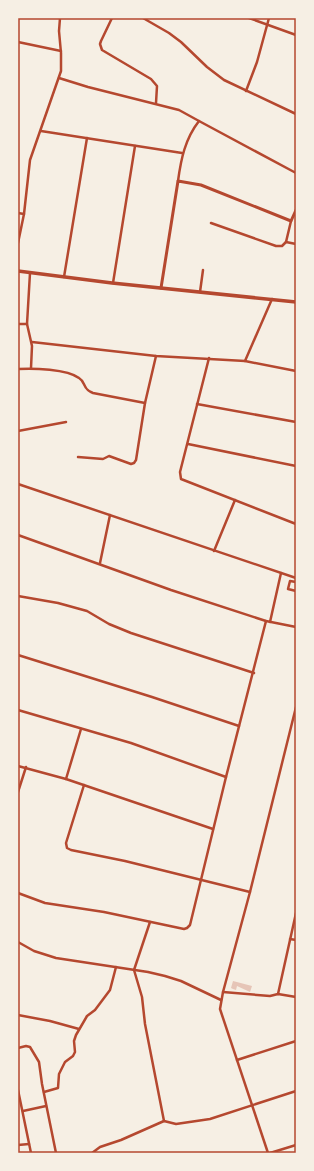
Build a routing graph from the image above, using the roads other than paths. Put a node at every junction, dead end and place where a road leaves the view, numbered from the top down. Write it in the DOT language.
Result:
graph roads {
  1 [pos="60,18"];
  2 [pos="112,18"];
  3 [pos="143,18"];
  4 [pos="249,18"];
  5 [pos="269,18"];
  6 [pos="268,24"];
  7 [pos="296,35"];
  8 [pos="18,42"];
  9 [pos="61,51"];
  10 [pos="59,78"];
  11 [pos="246,91"];
  12 [pos="156,103"];
  13 [pos="296,114"];
  14 [pos="199,121"];
  15 [pos="40,131"];
  16 [pos="87,138"];
  17 [pos="135,145"];
  18 [pos="182,153"];
  19 [pos="296,172"];
  20 [pos="178,181"];
  21 [pos="296,210"];
  22 [pos="18,213"];
  23 [pos="24,214"];
  24 [pos="291,220"];
  25 [pos="211,222"];
  26 [pos="286,242"];
  27 [pos="18,243"];
  28 [pos="296,244"];
  29 [pos="203,270"];
  30 [pos="18,271"];
  31 [pos="30,273"];
  32 [pos="64,277"];
  33 [pos="112,283"];
  34 [pos="161,288"];
  35 [pos="200,292"];
  36 [pos="272,299"];
  37 [pos="296,302"];
  38 [pos="18,324"];
  39 [pos="27,324"];
  40 [pos="32,342"];
  41 [pos="156,356"];
  42 [pos="209,358"];
  43 [pos="245,361"];
  44 [pos="31,368"];
  45 [pos="18,369"];
  46 [pos="296,371"];
  47 [pos="146,403"];
  48 [pos="197,404"];
  49 [pos="66,422"];
  50 [pos="296,422"];
  51 [pos="18,431"];
  52 [pos="188,444"];
  53 [pos="78,457"];
  54 [pos="296,466"];
  55 [pos="18,484"];
  56 [pos="235,500"];
  57 [pos="110,515"];
  58 [pos="296,524"];
  59 [pos="18,535"];
  60 [pos="214,551"];
  61 [pos="100,563"];
  62 [pos="281,573"];
  63 [pos="296,578"];
  64 [pos="296,582"];
  65 [pos="296,591"];
  66 [pos="18,596"];
  67 [pos="266,621"];
  68 [pos="270,622"];
  69 [pos="296,627"];
  70 [pos="18,656"];
  71 [pos="254,674"];
  72 [pos="296,707"];
  73 [pos="18,710"];
  74 [pos="239,726"];
  75 [pos="80,729"];
  76 [pos="18,766"];
  77 [pos="26,767"];
  78 [pos="226,777"];
  79 [pos="66,779"];
  80 [pos="84,785"];
  81 [pos="18,792"];
  82 [pos="213,829"];
  83 [pos="201,881"];
  84 [pos="250,892"];
  85 [pos="18,893"];
  86 [pos="296,913"];
  87 [pos="150,922"];
  88 [pos="290,939"];
  89 [pos="296,940"];
  90 [pos="18,942"];
  91 [pos="116,967"];
  92 [pos="134,970"];
  93 [pos="223,992"];
  94 [pos="278,994"];
  95 [pos="296,997"];
  96 [pos="221,1000"];
  97 [pos="18,1015"];
  98 [pos="79,1029"];
  99 [pos="296,1041"];
  100 [pos="18,1048"];
  101 [pos="237,1060"];
  102 [pos="18,1090"];
  103 [pos="296,1091"];
  104 [pos="44,1092"];
  105 [pos="253,1105"];
  106 [pos="46,1106"];
  107 [pos="23,1111"];
  108 [pos="164,1121"];
  109 [pos="29,1144"];
  110 [pos="18,1145"];
  111 [pos="296,1145"];
  112 [pos="31,1153"];
  113 [pos="56,1153"];
  114 [pos="92,1153"];
  115 [pos="269,1153"];
  1 -- 9 [label="street"];
  2 -- 12 [label="street"];
  3 -- 11 [label="street"];
  4 -- 6 [label="street"];
  5 -- 6 [label="street"];
  6 -- 7 [label="street"];
  6 -- 11 [label="street"];
  8 -- 9 [label="street"];
  9 -- 10 [label="street"];
  10 -- 12 [label="street"];
  10 -- 15 [label="street"];
  11 -- 13 [label="street"];
  12 -- 14 [label="street"];
  14 -- 18 [label="street"];
  14 -- 19 [label="street"];
  15 -- 16 [label="street"];
  15 -- 23 [label="street"];
  16 -- 17 [label="street"];
  16 -- 32 [label="street"];
  17 -- 18 [label="street"];
  17 -- 33 [label="street"];
  18 -- 20 [label="street"];
  20 -- 24 [label="street"];
  20 -- 34 [label="street"];
  21 -- 24 [label="street"];
  22 -- 23 [label="street"];
  23 -- 27 [label="street"];
  24 -- 26 [label="street"];
  25 -- 26 [label="street"];
  26 -- 28 [label="street"];
  29 -- 35 [label="street"];
  30 -- 31 [label="main road"];
  31 -- 32 [label="main road"];
  31 -- 39 [label="street"];
  32 -- 33 [label="main road"];
  33 -- 34 [label="main road"];
  34 -- 35 [label="main road"];
  35 -- 36 [label="main road"];
  36 -- 37 [label="main road"];
  36 -- 43 [label="street"];
  38 -- 39 [label="street"];
  39 -- 40 [label="street"];
  40 -- 41 [label="street"];
  40 -- 44 [label="street"];
  41 -- 42 [label="street"];
  41 -- 47 [label="street"];
  42 -- 43 [label="street"];
  42 -- 48 [label="street"];
  43 -- 46 [label="street"];
  44 -- 45 [label="street"];
  44 -- 47 [label="street"];
  47 -- 53 [label="street"];
  48 -- 50 [label="street"];
  48 -- 52 [label="street"];
  49 -- 51 [label="street"];
  52 -- 54 [label="street"];
  52 -- 56 [label="street"];
  55 -- 57 [label="street"];
  56 -- 58 [label="street"];
  56 -- 60 [label="street"];
  57 -- 60 [label="street"];
  57 -- 61 [label="street"];
  59 -- 61 [label="street"];
  60 -- 62 [label="street"];
  61 -- 67 [label="street"];
  62 -- 63 [label="street"];
  62 -- 68 [label="street"];
  64 -- 65 [label="street"];
  66 -- 71 [label="street"];
  67 -- 68 [label="street"];
  67 -- 71 [label="street"];
  68 -- 69 [label="street"];
  70 -- 74 [label="street"];
  71 -- 74 [label="street"];
  72 -- 84 [label="street"];
  73 -- 75 [label="street"];
  74 -- 78 [label="street"];
  75 -- 78 [label="street"];
  75 -- 79 [label="street"];
  76 -- 77 [label="street"];
  77 -- 79 [label="street"];
  77 -- 81 [label="street"];
  78 -- 82 [label="street"];
  79 -- 80 [label="street"];
  80 -- 82 [label="street"];
  80 -- 83 [label="street"];
  82 -- 83 [label="street"];
  83 -- 84 [label="street"];
  83 -- 87 [label="street"];
  84 -- 93 [label="street"];
  85 -- 87 [label="street"];
  86 -- 88 [label="street"];
  87 -- 92 [label="street"];
  88 -- 89 [label="street"];
  88 -- 94 [label="street"];
  90 -- 91 [label="street"];
  91 -- 92 [label="street"];
  91 -- 98 [label="street"];
  92 -- 96 [label="street"];
  92 -- 108 [label="street"];
  93 -- 94 [label="street"];
  93 -- 96 [label="street"];
  94 -- 95 [label="street"];
  96 -- 101 [label="street"];
  97 -- 98 [label="street"];
  98 -- 104 [label="street"];
  99 -- 101 [label="street"];
  100 -- 104 [label="street"];
  101 -- 105 [label="street"];
  102 -- 107 [label="street"];
  103 -- 105 [label="street"];
  104 -- 106 [label="street"];
  105 -- 108 [label="street"];
  105 -- 115 [label="street"];
  106 -- 107 [label="street"];
  106 -- 113 [label="street"];
  107 -- 109 [label="street"];
  108 -- 114 [label="street"];
  109 -- 110 [label="street"];
  109 -- 112 [label="street"];
  111 -- 115 [label="street"];
}
